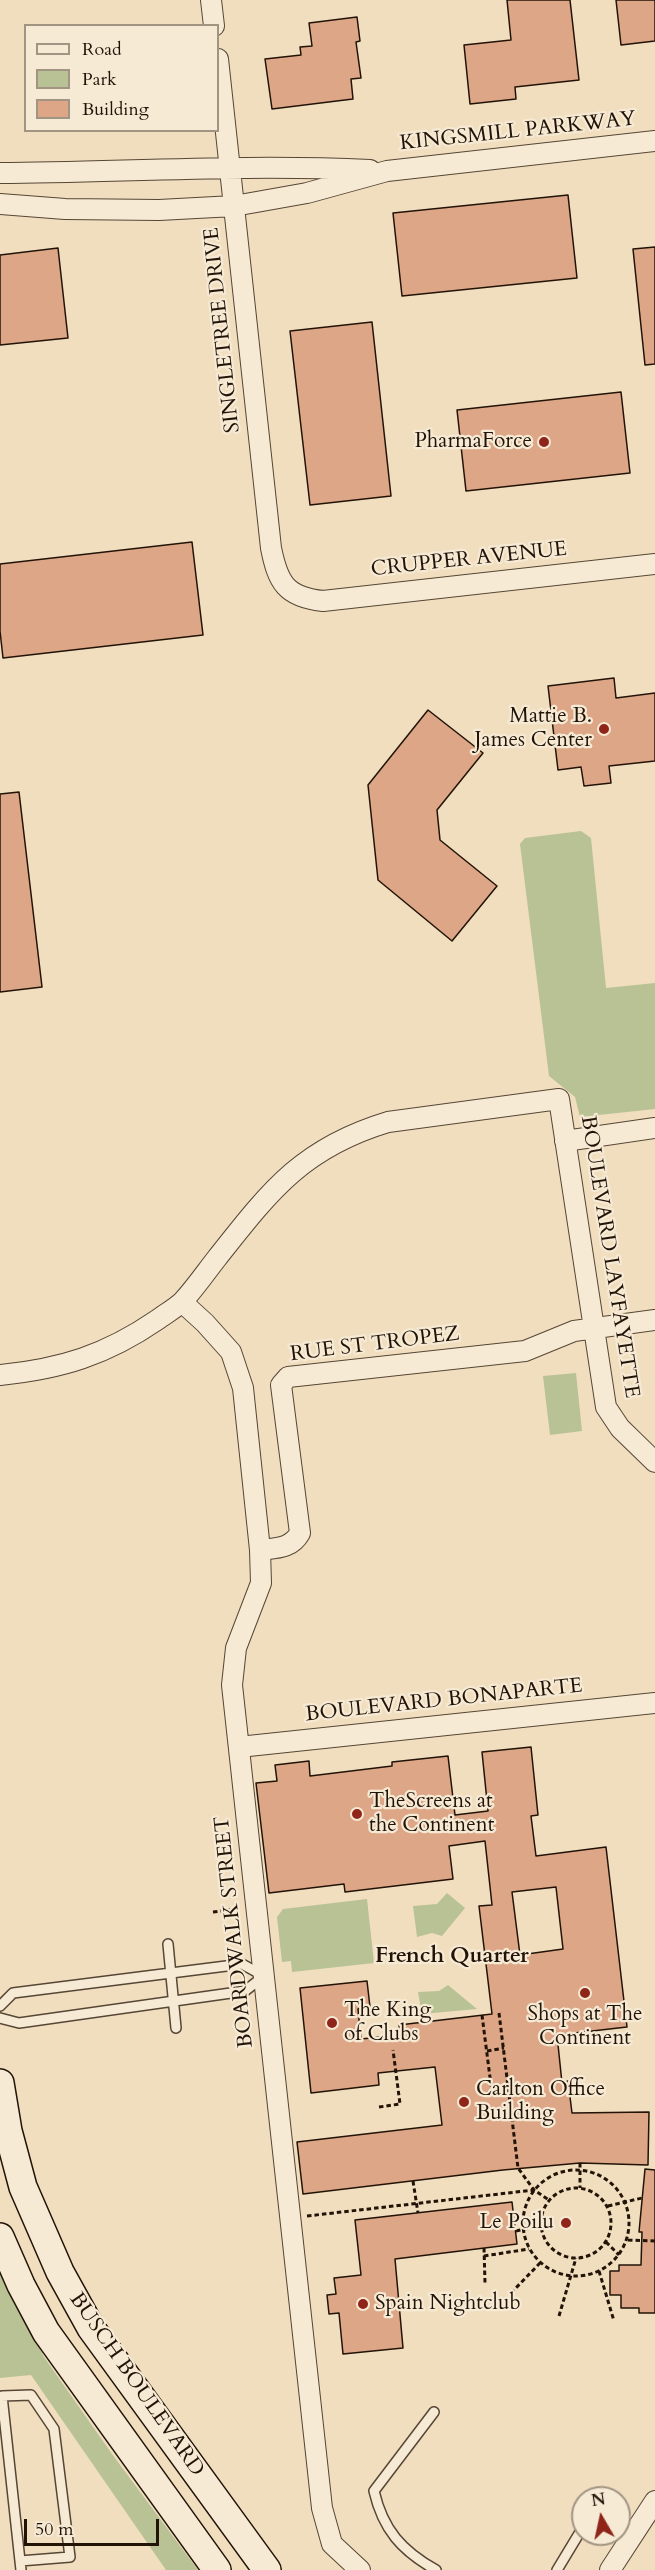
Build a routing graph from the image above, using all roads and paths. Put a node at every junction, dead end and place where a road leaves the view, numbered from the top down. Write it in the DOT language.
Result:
graph roads {
  1 [pos="211,0"];
  2 [pos="214,24"];
  3 [pos="219,68"];
  4 [pos="655,141"];
  5 [pos="230,167"];
  6 [pos="387,171"];
  7 [pos="0,172"];
  8 [pos="0,204"];
  9 [pos="234,206"];
  10 [pos="655,564"];
  11 [pos="290,592"];
  12 [pos="655,1128"];
  13 [pos="565,1141"];
  14 [pos="182,1302"];
  15 [pos="655,1320"];
  16 [pos="595,1327"];
  17 [pos="0,1376"];
  18 [pos="655,1462"];
  19 [pos="260,1550"];
  20 [pos="655,1703"];
  21 [pos="238,1747"];
  22 [pos="168,1944"];
  23 [pos="170,1971"];
  24 [pos="264,1976"];
  25 [pos="173,2001"];
  26 [pos="0,2006"];
  27 [pos="499,2013"];
  28 [pos="482,2015"];
  29 [pos="0,2018"];
  30 [pos="176,2028"];
  31 [pos="504,2049"];
  32 [pos="393,2050"];
  33 [pos="487,2051"];
  34 [pos="0,2083"];
  35 [pos="509,2091"];
  36 [pos="514,2091"];
  37 [pos="379,2107"];
  38 [pos="580,2163"];
  39 [pos="580,2169"];
  40 [pos="413,2181"];
  41 [pos="580,2188"];
  42 [pos="534,2190"];
  43 [pos="642,2198"];
  44 [pos="549,2200"];
  45 [pos="417,2202"];
  46 [pos="626,2202"];
  47 [pos="608,2206"];
  48 [pos="418,2213"];
  49 [pos="291,2218"];
  50 [pos="541,2225"];
  51 [pos="523,2229"];
  52 [pos="516,2231"];
  53 [pos="0,2237"];
  54 [pos="628,2240"];
  55 [pos="655,2241"];
  56 [pos="606,2242"];
  57 [pos="484,2248"];
  58 [pos="529,2249"];
  59 [pos="619,2255"];
  60 [pos="484,2256"];
  61 [pos="576,2258"];
  62 [pos="541,2262"];
  63 [pos="600,2271"];
  64 [pos="571,2276"];
  65 [pos="485,2283"];
  66 [pos="512,2293"];
  67 [pos="559,2316"];
  68 [pos="614,2321"];
  69 [pos="434,2412"];
  70 [pos="655,2501"];
  71 [pos="572,2546"];
  72 [pos="20,2566"];
  73 [pos="218,2570"];
  74 [pos="267,2570"];
  75 [pos="360,2570"];
  76 [pos="436,2570"];
  77 [pos="557,2570"];
  78 [pos="610,2570"];
  1 -- 2 [label="street"];
  3 -- 5 [label="street, SINGLETREE DRIVE"];
  4 -- 6 [label="street, KINGSMILL PARKWAY"];
  5 -- 6 [label="street, KINGSMILL PARKWAY"];
  5 -- 7 [label="street, KINGSMILL PARKWAY"];
  5 -- 9 [label="street, SINGLETREE DRIVE"];
  6 -- 9 [label="street, KINGSMILL PARKWAY"];
  8 -- 9 [label="street, KINGSMILL PARKWAY"];
  9 -- 11 [label="street, SINGLETREE DRIVE"];
  10 -- 11 [label="street, CRUPPER AVENUE"];
  12 -- 13 [label="street"];
  13 -- 14 [label="street, BOULEVARD LAYFAYETTE"];
  13 -- 16 [label="street, BOULEVARD LAYFAYETTE"];
  14 -- 17 [label="street"];
  14 -- 19 [label="street, BOARDWALK STREET"];
  15 -- 16 [label="street"];
  16 -- 18 [label="street, BOULEVARD LAYFAYETTE"];
  16 -- 19 [label="street, RUE ST TROPEZ"];
  19 -- 21 [label="street, BOARDWALK STREET"];
  20 -- 21 [label="street, BOULEVARD BONAPARTE"];
  21 -- 24 [label="street, BOARDWALK STREET"];
  22 -- 23 [label="lane"];
  23 -- 24 [label="lane"];
  23 -- 25 [label="lane"];
  23 -- 26 [label="lane"];
  24 -- 25 [label="lane"];
  24 -- 49 [label="street, BOARDWALK STREET"];
  25 -- 29 [label="lane"];
  25 -- 30 [label="lane"];
  27 -- 31 [label="path"];
  28 -- 33 [label="path"];
  31 -- 33 [label="path"];
  31 -- 35 [label="path"];
  32 -- 37 [label="path"];
  33 -- 35 [label="path"];
  34 -- 74 [label="main road, BUSCH BOULEVARD"];
  35 -- 36 [label="path"];
  35 -- 42 [label="path"];
  38 -- 39 [label="path"];
  39 -- 41 [label="path"];
  39 -- 42 [label="path"];
  39 -- 46 [label="path"];
  40 -- 45 [label="path"];
  41 -- 44 [label="path"];
  41 -- 47 [label="path"];
  42 -- 44 [label="path"];
  42 -- 45 [label="path"];
  42 -- 51 [label="path"];
  43 -- 46 [label="path"];
  44 -- 50 [label="path"];
  45 -- 48 [label="path"];
  45 -- 49 [label="path"];
  46 -- 47 [label="path"];
  46 -- 54 [label="path"];
  47 -- 56 [label="path"];
  49 -- 75 [label="street, BOARDWALK STREET"];
  50 -- 51 [label="path"];
  50 -- 61 [label="path"];
  51 -- 52 [label="path"];
  51 -- 58 [label="path"];
  53 -- 73 [label="main road, BUSCH BOULEVARD"];
  54 -- 55 [label="path"];
  54 -- 59 [label="path"];
  56 -- 59 [label="path"];
  56 -- 61 [label="path"];
  57 -- 60 [label="path"];
  58 -- 60 [label="path"];
  58 -- 62 [label="path"];
  59 -- 63 [label="path"];
  60 -- 65 [label="path"];
  61 -- 64 [label="path"];
  62 -- 64 [label="path"];
  62 -- 66 [label="path"];
  63 -- 64 [label="path"];
  63 -- 68 [label="path"];
  64 -- 67 [label="path"];
  69 -- 76 [label="lane"];
  70 -- 78 [label="street"];
  71 -- 77 [label="lane"];
  72 -- 72 [label="lane"];
}
